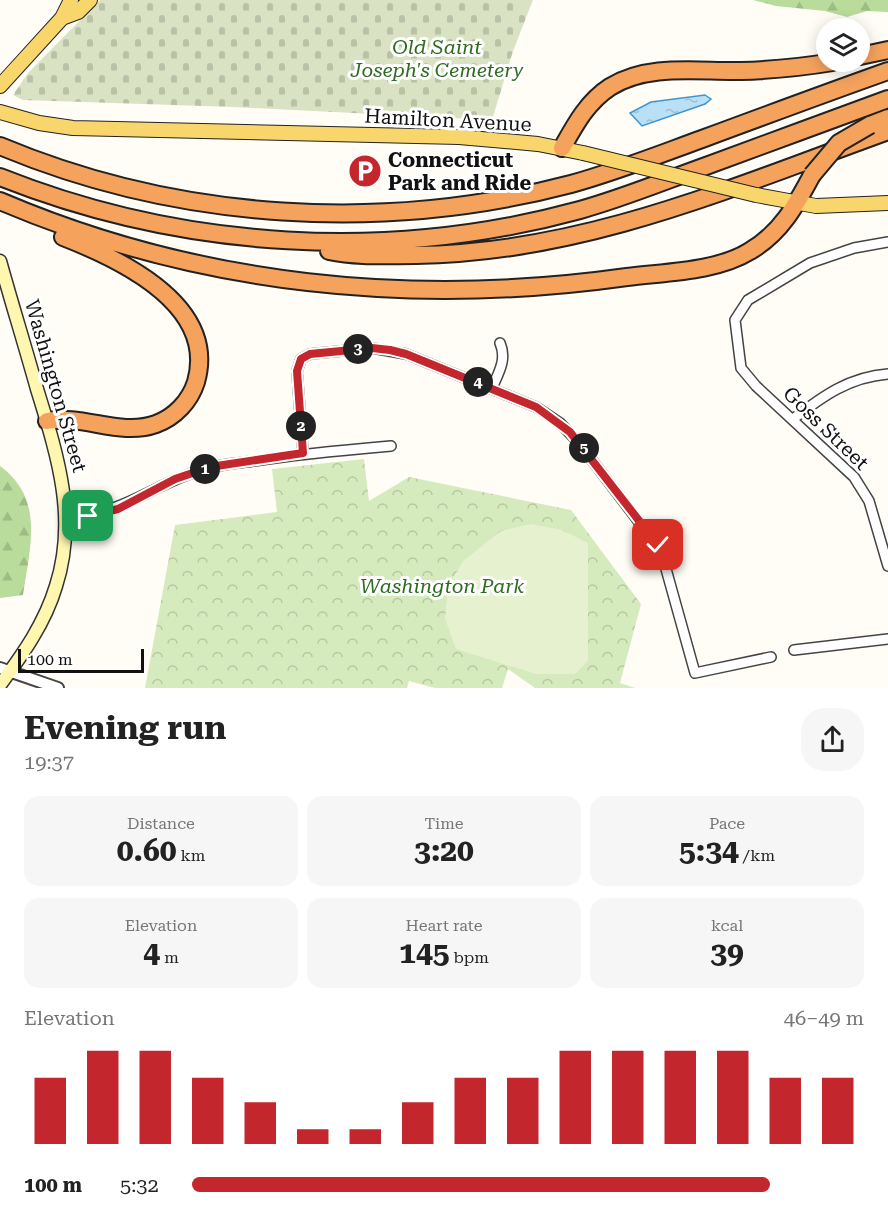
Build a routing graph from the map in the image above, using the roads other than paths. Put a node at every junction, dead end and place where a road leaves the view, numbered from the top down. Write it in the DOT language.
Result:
graph roads {
  1 [pos="71,0"];
  2 [pos="90,0"];
  3 [pos="62,18"];
  4 [pos="888,50"];
  5 [pos="870,54"];
  6 [pos="816,64"];
  7 [pos="15,70"];
  8 [pos="888,71"];
  9 [pos="0,75"];
  10 [pos="0,86"];
  11 [pos="888,99"];
  12 [pos="0,112"];
  13 [pos="888,118"];
  14 [pos="888,131"];
  15 [pos="4,148"];
  16 [pos="562,148"];
  17 [pos="5,179"];
  18 [pos="797,203"];
  19 [pos="888,203"];
  20 [pos="14,207"];
  21 [pos="303,241"];
  22 [pos="888,242"];
  23 [pos="0,261"];
  24 [pos="500,343"];
  25 [pos="888,374"];
  26 [pos="492,388"];
  27 [pos="793,419"];
  28 [pos="47,421"];
  29 [pos="391,446"];
  30 [pos="303,453"];
  31 [pos="66,517"];
  32 [pos="888,566"];
  33 [pos="888,639"];
  34 [pos="794,650"];
  35 [pos="771,657"];
  36 [pos="5,669"];
  37 [pos="0,685"];
  38 [pos="58,688"];
  1 -- 3 [label="main road"];
  2 -- 3 [label="main road"];
  3 -- 7 [label="main road"];
  4 -- 5 [label="highway"];
  6 -- 16 [label="highway"];
  7 -- 9 [label="main road"];
  7 -- 10 [label="main road"];
  8 -- 15 [label="highway"];
  11 -- 21 [label="highway"];
  12 -- 16 [label="main road, Hamilton Avenue"];
  13 -- 18 [label="highway, bridge"];
  14 -- 21 [label="highway"];
  16 -- 18 [label="main road, Hamilton Avenue, bridge"];
  17 -- 21 [label="highway"];
  18 -- 19 [label="main road, Hamilton Avenue"];
  18 -- 20 [label="highway"];
  20 -- 28 [label="highway"];
  22 -- 27 [label="street, Goss Street"];
  23 -- 28 [label="main road, Washington Street"];
  24 -- 26 [label="street"];
  25 -- 27 [label="street"];
  26 -- 30 [label="street"];
  26 -- 35 [label="street"];
  27 -- 32 [label="street, Goss Street"];
  28 -- 31 [label="main road, Washington Street"];
  29 -- 30 [label="street"];
  30 -- 31 [label="street"];
  31 -- 36 [label="main road, Washington Street"];
  33 -- 34 [label="street"];
  36 -- 37 [label="main road, Washington Street"];
  36 -- 38 [label="street"];
}
